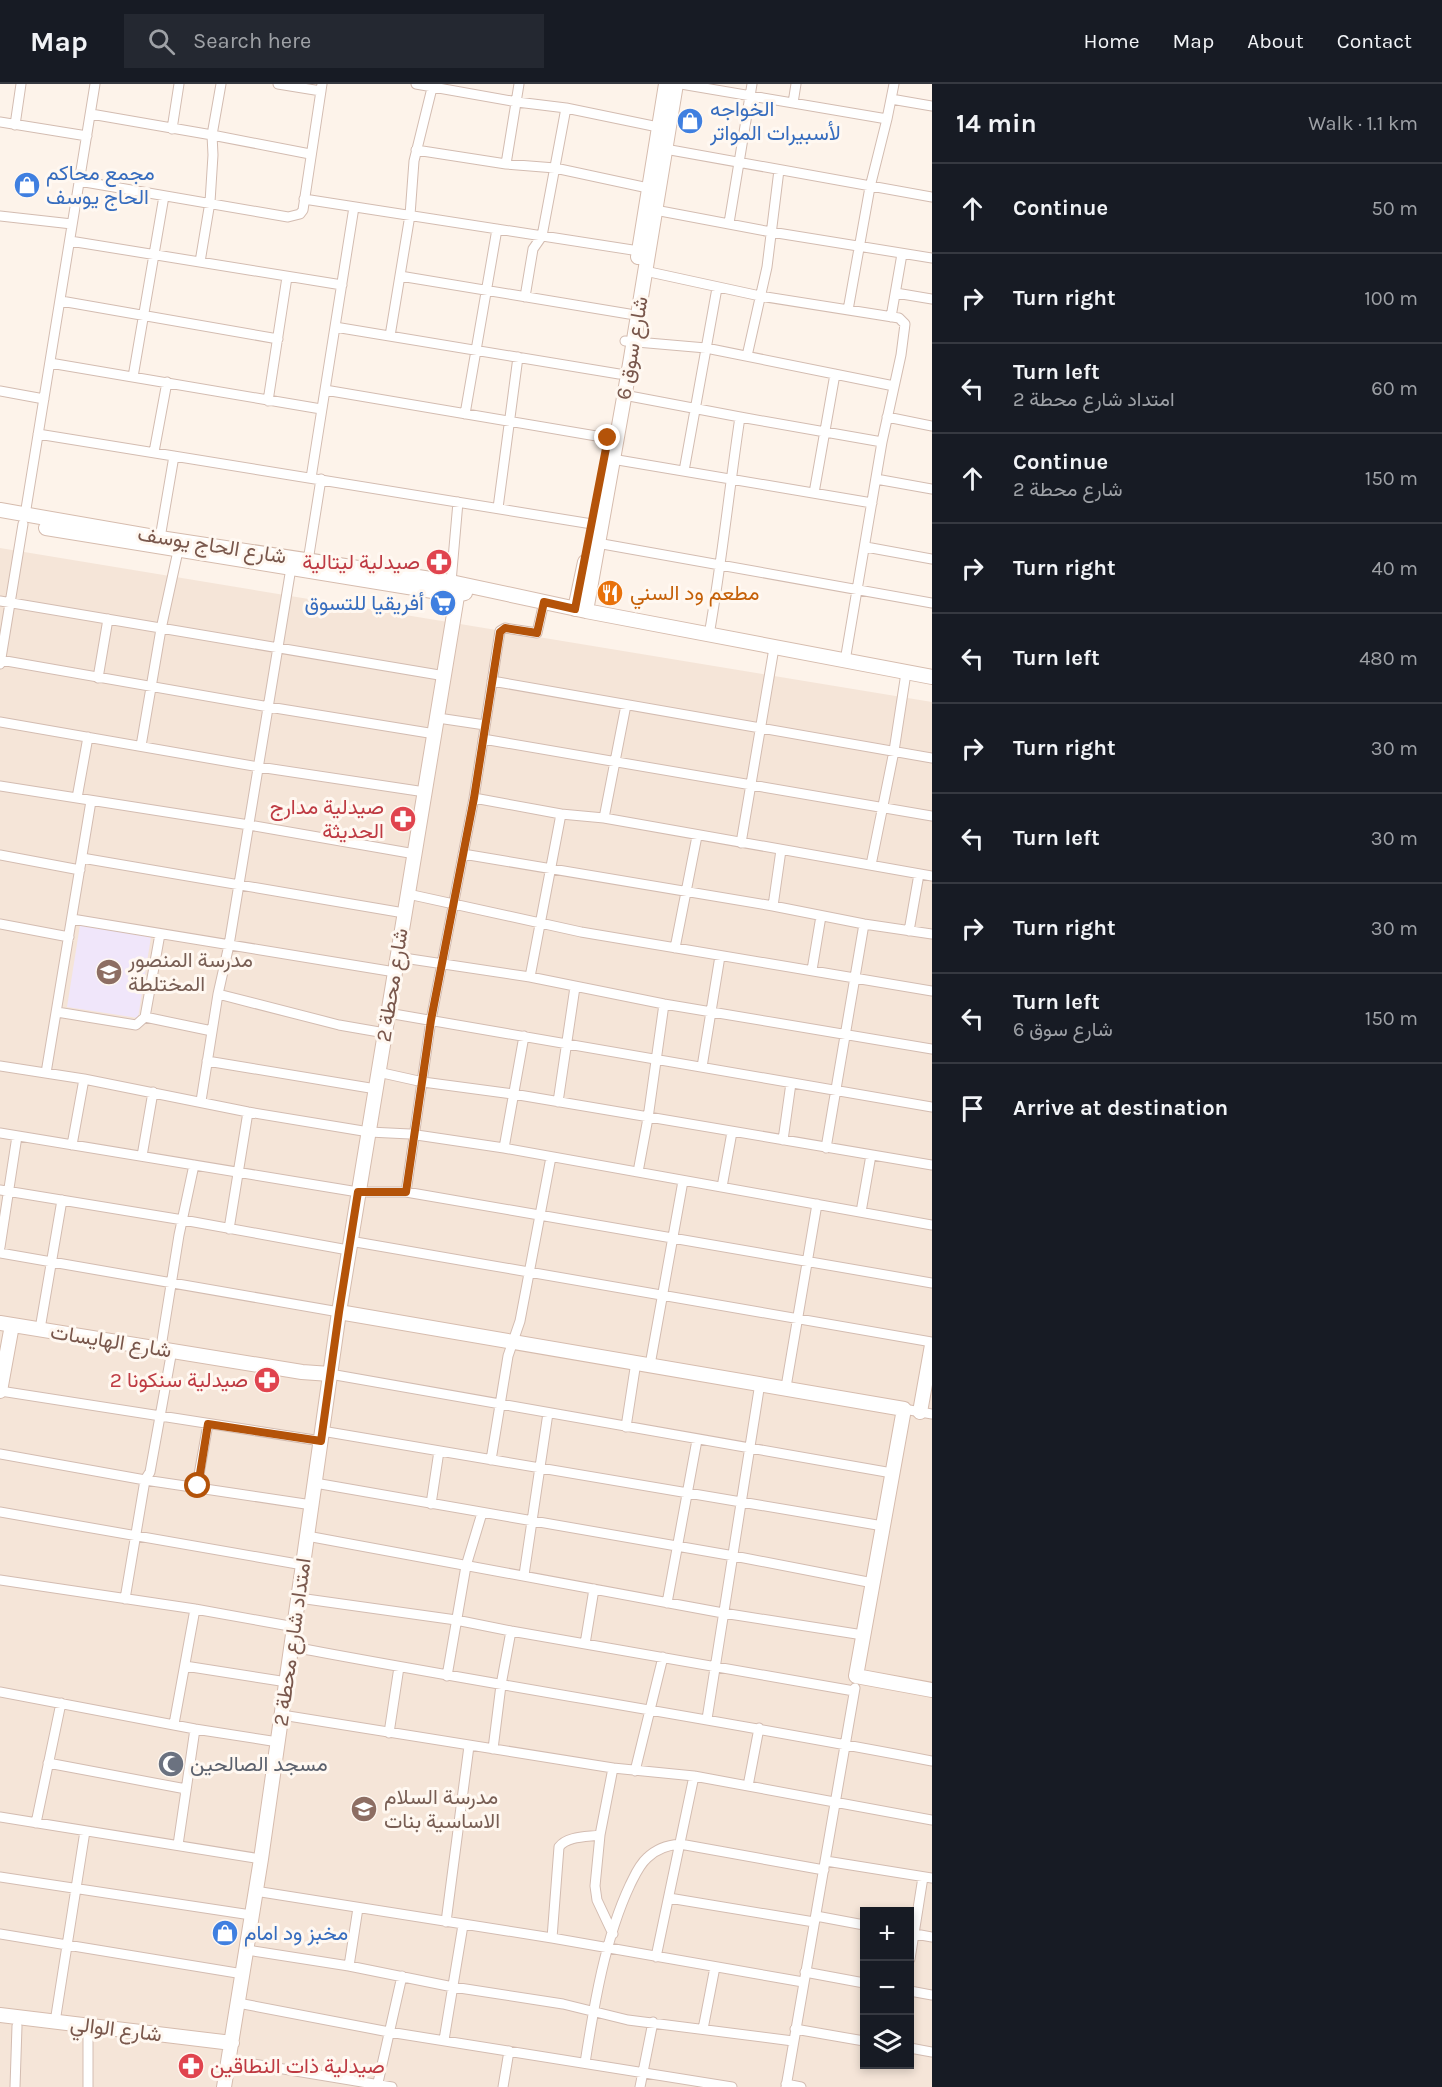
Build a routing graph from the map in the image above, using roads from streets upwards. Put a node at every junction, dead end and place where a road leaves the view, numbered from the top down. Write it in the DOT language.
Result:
graph roads {
  1 [pos="21,84"];
  2 [pos="96,84"];
  3 [pos="179,84"];
  4 [pos="220,84"];
  5 [pos="278,84"];
  6 [pos="416,84"];
  7 [pos="519,84"];
  8 [pos="666,84"];
  9 [pos="679,84"];
  10 [pos="752,84"];
  11 [pos="796,84"];
  12 [pos="894,84"];
  13 [pos="433,86"];
  14 [pos="321,87"];
  15 [pos="750,96"];
  16 [pos="891,99"];
  17 [pos="517,102"];
  18 [pos="793,103"];
  19 [pos="932,106"];
  20 [pos="566,108"];
  21 [pos="90,114"];
  22 [pos="887,119"];
  23 [pos="0,122"];
  24 [pos="15,125"];
  25 [pos="658,127"];
  26 [pos="172,129"];
  27 [pos="212,135"];
  28 [pos="87,136"];
  29 [pos="665,149"];
  30 [pos="416,150"];
  31 [pos="310,154"];
  32 [pos="739,163"];
  33 [pos="506,164"];
  34 [pos="555,168"];
  35 [pos="779,170"];
  36 [pos="80,181"];
  37 [pos="870,187"];
  38 [pos="648,188"];
  39 [pos="164,195"];
  40 [pos="932,197"];
  41 [pos="304,199"];
  42 [pos="210,202"];
  43 [pos="354,207"];
  44 [pos="655,210"];
  45 [pos="410,215"];
  46 [pos="0,216"];
  47 [pos="729,223"];
  48 [pos="72,224"];
  49 [pos="497,229"];
  50 [pos="771,232"];
  51 [pos="542,236"];
  52 [pos="70,241"];
  53 [pos="860,246"];
  54 [pos="639,251"];
  55 [pos="902,254"];
  56 [pos="154,255"];
  57 [pos="932,258"];
  58 [pos="200,262"];
  59 [pos="645,271"];
  60 [pos="400,276"];
  61 [pos="287,277"];
  62 [pos="342,285"];
  63 [pos="717,288"];
  64 [pos="486,291"];
  65 [pos="896,293"];
  66 [pos="760,296"];
  67 [pos="525,297"];
  68 [pos="932,299"];
  69 [pos="61,301"];
  70 [pos="848,310"];
  71 [pos="629,314"];
  72 [pos="144,317"];
  73 [pos="891,317"];
  74 [pos="335,327"];
  75 [pos="390,336"];
  76 [pos="278,339"];
  77 [pos="629,341"];
  78 [pos="706,348"];
  79 [pos="477,351"];
  80 [pos="747,356"];
  81 [pos="518,357"];
  82 [pos="50,363"];
  83 [pos="619,374"];
  84 [pos="835,374"];
  85 [pos="134,377"];
  86 [pos="167,382"];
  87 [pos="894,386"];
  88 [pos="325,390"];
  89 [pos="0,391"];
  90 [pos="624,395"];
  91 [pos="44,399"];
  92 [pos="268,400"];
  93 [pos="695,408"];
  94 [pos="321,409"];
  95 [pos="465,414"];
  96 [pos="740,417"];
  97 [pos="888,417"];
  98 [pos="509,422"];
  99 [pos="932,426"];
  100 [pos="825,431"];
  101 [pos="38,434"];
  102 [pos="608,438"];
  103 [pos="882,442"];
  104 [pos="154,453"];
  105 [pos="174,456"];
  106 [pos="612,459"];
  107 [pos="684,471"];
  108 [pos="311,478"];
  109 [pos="321,479"];
  110 [pos="730,479"];
  111 [pos="876,479"];
  112 [pos="932,489"];
  113 [pos="814,493"];
  114 [pos="458,501"];
  115 [pos="872,503"];
  116 [pos="498,508"];
  117 [pos="0,510"];
  118 [pos="24,519"];
  119 [pos="0,520"];
  120 [pos="592,524"];
  121 [pos="160,538"];
  122 [pos="597,543"];
  123 [pos="866,547"];
  124 [pos="178,551"];
  125 [pos="932,559"];
  126 [pos="308,561"];
  127 [pos="721,565"];
  128 [pos="291,568"];
  129 [pos="456,587"];
  130 [pos="859,588"];
  131 [pos="5,602"];
  132 [pos="544,602"];
  133 [pos="932,603"];
  134 [pos="580,610"];
  135 [pos="108,620"];
  136 [pos="161,628"];
  137 [pos="709,635"];
  138 [pos="279,648"];
  139 [pos="774,648"];
  140 [pos="845,661"];
  141 [pos="0,662"];
  142 [pos="906,673"];
  143 [pos="445,676"];
  144 [pos="932,677"];
  145 [pos="98,678"];
  146 [pos="492,681"];
  147 [pos="151,687"];
  148 [pos="626,705"];
  149 [pos="269,707"];
  150 [pos="438,718"];
  151 [pos="0,722"];
  152 [pos="485,725"];
  153 [pos="760,727"];
  154 [pos="435,734"];
  155 [pos="88,736"];
  156 [pos="483,739"];
  157 [pos="141,746"];
  158 [pos="894,751"];
  159 [pos="932,758"];
  160 [pos="616,762"];
  161 [pos="259,768"];
  162 [pos="0,786"];
  163 [pos="750,786"];
  164 [pos="425,792"];
  165 [pos="77,798"];
  166 [pos="474,798"];
  167 [pos="91,801"];
  168 [pos="883,807"];
  169 [pos="561,814"];
  170 [pos="932,815"];
  171 [pos="604,818"];
  172 [pos="249,825"];
  173 [pos="697,836"];
  174 [pos="741,843"];
  175 [pos="781,850"];
  176 [pos="415,854"];
  177 [pos="463,854"];
  178 [pos="0,855"];
  179 [pos="82,858"];
  180 [pos="872,865"];
  181 [pos="551,868"];
  182 [pos="80,870"];
  183 [pos="919,874"];
  184 [pos="932,876"];
  185 [pos="240,885"];
  186 [pos="685,892"];
  187 [pos="408,894"];
  188 [pos="453,904"];
  189 [pos="772,906"];
  190 [pos="404,913"];
  191 [pos="821,916"];
  192 [pos="72,919"];
  193 [pos="0,924"];
  194 [pos="539,924"];
  195 [pos="864,924"];
  196 [pos="909,931"];
  197 [pos="160,934"];
  198 [pos="932,934"];
  199 [pos="69,937"];
  200 [pos="229,945"];
  201 [pos="675,948"];
  202 [pos="720,956"];
  203 [pos="397,957"];
  204 [pos="442,965"];
  205 [pos="812,970"];
  206 [pos="395,972"];
  207 [pos="530,977"];
  208 [pos="854,977"];
  209 [pos="575,987"];
  210 [pos="932,991"];
  211 [pos="218,994"];
  212 [pos="664,1004"];
  213 [pos="57,1012"];
  214 [pos="712,1012"];
  215 [pos="388,1013"];
  216 [pos="145,1017"];
  217 [pos="431,1020"];
  218 [pos="212,1031"];
  219 [pos="385,1033"];
  220 [pos="845,1035"];
  221 [pos="524,1036"];
  222 [pos="566,1044"];
  223 [pos="932,1049"];
  224 [pos="656,1059"];
  225 [pos="207,1061"];
  226 [pos="0,1066"];
  227 [pos="702,1067"];
  228 [pos="378,1072"];
  229 [pos="46,1074"];
  230 [pos="84,1079"];
  231 [pos="423,1082"];
  232 [pos="791,1083"];
  233 [pos="376,1089"];
  234 [pos="837,1090"];
  235 [pos="153,1092"];
  236 [pos="513,1094"];
  237 [pos="201,1101"];
  238 [pos="558,1102"];
  239 [pos="932,1107"];
  240 [pos="248,1112"];
  241 [pos="648,1118"];
  242 [pos="369,1132"];
  243 [pos="732,1132"];
  244 [pos="0,1133"];
  245 [pos="414,1135"];
  246 [pos="17,1136"];
  247 [pos="783,1140"];
  248 [pos="72,1145"];
  249 [pos="504,1148"];
  250 [pos="826,1148"];
  251 [pos="871,1155"];
  252 [pos="142,1156"];
  253 [pos="551,1157"];
  254 [pos="194,1165"];
  255 [pos="932,1165"];
  256 [pos="638,1172"];
  257 [pos="239,1173"];
  258 [pos="683,1181"];
  259 [pos="723,1187"];
  260 [pos="4,1191"];
  261 [pos="358,1192"];
  262 [pos="406,1192"];
  263 [pos="62,1200"];
  264 [pos="817,1204"];
  265 [pos="861,1212"];
  266 [pos="540,1215"];
  267 [pos="183,1220"];
  268 [pos="932,1225"];
  269 [pos="229,1229"];
  270 [pos="673,1238"];
  271 [pos="349,1246"];
  272 [pos="0,1247"];
  273 [pos="0,1253"];
  274 [pos="51,1262"];
  275 [pos="808,1262"];
  276 [pos="530,1272"];
  277 [pos="932,1282"];
  278 [pos="171,1284"];
  279 [pos="662,1294"];
  280 [pos="339,1312"];
  281 [pos="798,1318"];
  282 [pos="6,1324"];
  283 [pos="40,1329"];
  284 [pos="512,1341"];
  285 [pos="932,1344"];
  286 [pos="166,1349"];
  287 [pos="636,1362"];
  288 [pos="650,1365"];
  289 [pos="330,1374"];
  290 [pos="760,1383"];
  291 [pos="786,1387"];
  292 [pos="0,1391"];
  293 [pos="499,1405"];
  294 [pos="904,1409"];
  295 [pos="548,1413"];
  296 [pos="926,1413"];
  297 [pos="161,1417"];
  298 [pos="208,1424"];
  299 [pos="626,1428"];
  300 [pos="322,1436"];
  301 [pos="697,1440"];
  302 [pos="750,1448"];
  303 [pos="439,1451"];
  304 [pos="0,1454"];
  305 [pos="491,1460"];
  306 [pos="541,1469"];
  307 [pos="892,1473"];
  308 [pos="145,1480"];
  309 [pos="315,1483"];
  310 [pos="198,1486"];
  311 [pos="686,1493"];
  312 [pos="742,1502"];
  313 [pos="431,1504"];
  314 [pos="312,1505"];
  315 [pos="0,1512"];
  316 [pos="482,1513"];
  317 [pos="533,1522"];
  318 [pos="883,1526"];
  319 [pos="135,1534"];
  320 [pos="307,1536"];
  321 [pos="677,1548"];
  322 [pos="734,1556"];
  323 [pos="303,1565"];
  324 [pos="466,1566"];
  325 [pos="524,1575"];
  326 [pos="0,1580"];
  327 [pos="873,1583"];
  328 [pos="594,1589"];
  329 [pos="299,1598"];
  330 [pos="125,1599"];
  331 [pos="667,1602"];
  332 [pos="195,1609"];
  333 [pos="723,1613"];
  334 [pos="456,1620"];
  335 [pos="295,1627"];
  336 [pos="511,1631"];
  337 [pos="863,1635"];
  338 [pos="585,1644"];
  339 [pos="292,1647"];
  340 [pos="663,1657"];
  341 [pos="185,1666"];
  342 [pos="715,1666"];
  343 [pos="399,1667"];
  344 [pos="447,1676"];
  345 [pos="856,1676"];
  346 [pos="287,1682"];
  347 [pos="501,1685"];
  348 [pos="932,1690"];
  349 [pos="854,1691"];
  350 [pos="0,1692"];
  351 [pos="61,1703"];
  352 [pos="650,1711"];
  353 [pos="282,1715"];
  354 [pos="707,1719"];
  355 [pos="174,1724"];
  356 [pos="759,1728"];
  357 [pos="195,1729"];
  358 [pos="389,1733"];
  359 [pos="278,1743"];
  360 [pos="846,1744"];
  361 [pos="470,1746"];
  362 [pos="493,1749"];
  363 [pos="932,1761"];
  364 [pos="48,1763"];
  365 [pos="613,1768"];
  366 [pos="635,1771"];
  367 [pos="694,1776"];
  368 [pos="748,1786"];
  369 [pos="186,1789"];
  370 [pos="836,1802"];
  371 [pos="0,1818"];
  372 [pos="932,1820"];
  373 [pos="36,1823"];
  374 [pos="85,1831"];
  375 [pos="600,1835"];
  376 [pos="680,1844"];
  377 [pos="178,1845"];
  378 [pos="261,1859"];
  379 [pos="825,1865"];
  380 [pos="0,1877"];
  381 [pos="928,1877"];
  382 [pos="76,1889"];
  383 [pos="255,1892"];
  384 [pos="669,1898"];
  385 [pos="358,1908"];
  386 [pos="251,1915"];
  387 [pos="815,1919"];
  388 [pos="446,1922"];
  389 [pos="914,1923"];
  390 [pos="463,1925"];
  391 [pos="860,1925"];
  392 [pos="0,1934"];
  393 [pos="613,1934"];
  394 [pos="914,1934"];
  395 [pos="932,1937"];
  396 [pos="552,1938"];
  397 [pos="67,1945"];
  398 [pos="608,1949"];
  399 [pos="247,1950"];
  400 [pos="656,1957"];
  401 [pos="348,1966"];
  402 [pos="716,1967"];
  403 [pos="243,1974"];
  404 [pos="402,1976"];
  405 [pos="804,1977"];
  406 [pos="860,1983"];
  407 [pos="453,1987"];
  408 [pos="914,1992"];
  409 [pos="932,1995"];
  410 [pos="238,2003"];
  411 [pos="593,2011"];
  412 [pos="0,2015"];
  413 [pos="54,2022"];
  414 [pos="653,2022"];
  415 [pos="0,2024"];
  416 [pos="17,2025"];
  417 [pos="703,2029"];
  418 [pos="795,2029"];
  419 [pos="389,2032"];
  420 [pos="88,2034"];
  421 [pos="444,2040"];
  422 [pos="860,2040"];
  423 [pos="793,2042"];
  424 [pos="914,2049"];
  425 [pos="230,2051"];
  426 [pos="509,2051"];
  427 [pos="932,2052"];
  428 [pos="585,2063"];
  429 [pos="643,2073"];
  430 [pos="377,2086"];
  431 [pos="786,2086"];
  432 [pos="15,2087"];
  433 [pos="88,2087"];
  434 [pos="224,2087"];
  435 [pos="392,2087"];
  436 [pos="503,2087"];
  437 [pos="640,2087"];
  438 [pos="732,2087"];
  439 [pos="801,2087"];
  1 -- 24 [label="street"];
  2 -- 21 [label="street"];
  3 -- 26 [label="street"];
  4 -- 27 [label="street"];
  5 -- 14 [label="street"];
  6 -- 13 [label="street"];
  7 -- 17 [label="street"];
  8 -- 25 [label="street, شارع سوق 6"];
  9 -- 15 [label="street"];
  9 -- 29 [label="street, شارع سوق 6"];
  10 -- 15 [label="street"];
  11 -- 18 [label="street"];
  12 -- 16 [label="street"];
  13 -- 17 [label="street"];
  13 -- 30 [label="street"];
  14 -- 31 [label="street"];
  15 -- 18 [label="street"];
  15 -- 32 [label="street"];
  16 -- 19 [label="street"];
  16 -- 22 [label="street"];
  17 -- 20 [label="street"];
  17 -- 33 [label="street"];
  18 -- 22 [label="street"];
  20 -- 25 [label="street"];
  20 -- 34 [label="street"];
  21 -- 26 [label="street"];
  21 -- 28 [label="street"];
  22 -- 37 [label="street"];
  23 -- 24 [label="street"];
  24 -- 28 [label="street"];
  25 -- 38 [label="street, شارع سوق 6"];
  26 -- 27 [label="street"];
  27 -- 31 [label="street"];
  27 -- 42 [label="street"];
  28 -- 36 [label="street"];
  29 -- 32 [label="street"];
  29 -- 44 [label="street, شارع سوق 6"];
  30 -- 33 [label="street"];
  30 -- 45 [label="street"];
  31 -- 41 [label="street"];
  32 -- 35 [label="street"];
  32 -- 47 [label="street"];
  33 -- 34 [label="street"];
  34 -- 38 [label="street"];
  34 -- 51 [label="street"];
  35 -- 37 [label="street"];
  35 -- 50 [label="street"];
  36 -- 39 [label="street"];
  36 -- 48 [label="street"];
  37 -- 40 [label="street"];
  37 -- 53 [label="street"];
  38 -- 54 [label="street, شارع سوق 6"];
  39 -- 42 [label="street"];
  39 -- 56 [label="street"];
  41 -- 42 [label="street"];
  41 -- 43 [label="street"];
  42 -- 58 [label="street"];
  43 -- 45 [label="street"];
  43 -- 62 [label="street"];
  44 -- 47 [label="street"];
  44 -- 59 [label="street, شارع سوق 6"];
  45 -- 49 [label="street"];
  45 -- 60 [label="street"];
  46 -- 48 [label="street"];
  47 -- 50 [label="street"];
  48 -- 52 [label="street"];
  49 -- 51 [label="street"];
  49 -- 64 [label="street"];
  50 -- 53 [label="street"];
  50 -- 66 [label="street"];
  51 -- 54 [label="street"];
  51 -- 67 [label="street"];
  52 -- 56 [label="street"];
  52 -- 69 [label="street"];
  53 -- 55 [label="street"];
  53 -- 70 [label="street"];
  54 -- 71 [label="street, شارع سوق 6"];
  55 -- 57 [label="street"];
  55 -- 65 [label="street"];
  56 -- 58 [label="street"];
  56 -- 72 [label="street"];
  58 -- 61 [label="street"];
  59 -- 63 [label="street"];
  59 -- 77 [label="street, شارع سوق 6"];
  60 -- 64 [label="street"];
  60 -- 75 [label="street"];
  61 -- 62 [label="street"];
  61 -- 76 [label="street"];
  62 -- 74 [label="street"];
  63 -- 66 [label="street"];
  63 -- 78 [label="street"];
  64 -- 67 [label="street"];
  64 -- 79 [label="street"];
  65 -- 68 [label="street"];
  65 -- 73 [label="street"];
  66 -- 70 [label="street"];
  66 -- 80 [label="street"];
  67 -- 71 [label="street"];
  69 -- 72 [label="street"];
  69 -- 82 [label="street"];
  70 -- 73 [label="street"];
  71 -- 77 [label="street, شارع سوق 6"];
  72 -- 76 [label="street"];
  72 -- 85 [label="street"];
  73 -- 87 [label="street"];
  74 -- 75 [label="street"];
  74 -- 88 [label="street"];
  75 -- 79 [label="street"];
  76 -- 92 [label="street"];
  77 -- 78 [label="street"];
  77 -- 83 [label="street, شارع سوق 6"];
  77 -- 90 [label="street, شارع سوق 6"];
  78 -- 80 [label="street"];
  78 -- 93 [label="street"];
  79 -- 81 [label="street"];
  79 -- 95 [label="street"];
  80 -- 84 [label="street"];
  81 -- 83 [label="street"];
  81 -- 98 [label="street"];
  82 -- 85 [label="street"];
  82 -- 91 [label="street"];
  83 -- 102 [label="street, شارع سوق 6"];
  84 -- 87 [label="street"];
  84 -- 100 [label="street"];
  85 -- 86 [label="street"];
  86 -- 92 [label="street"];
  86 -- 104 [label="street"];
  87 -- 97 [label="street"];
  88 -- 94 [label="street"];
  88 -- 95 [label="street"];
  89 -- 91 [label="street"];
  90 -- 93 [label="street"];
  90 -- 106 [label="street, شارع سوق 6"];
  91 -- 101 [label="street"];
  92 -- 94 [label="street"];
  93 -- 96 [label="street"];
  93 -- 107 [label="street"];
  94 -- 108 [label="street"];
  95 -- 98 [label="street"];
  96 -- 100 [label="street"];
  96 -- 110 [label="street"];
  97 -- 99 [label="street"];
  97 -- 103 [label="street"];
  98 -- 102 [label="street"];
  98 -- 116 [label="street"];
  100 -- 103 [label="street"];
  100 -- 113 [label="street"];
  101 -- 104 [label="street"];
  101 -- 118 [label="street"];
  102 -- 120 [label="street, شارع سوق 6"];
  103 -- 111 [label="street"];
  104 -- 105 [label="street"];
  105 -- 108 [label="street"];
  105 -- 121 [label="street"];
  106 -- 107 [label="street"];
  106 -- 122 [label="street, شارع سوق 6"];
  107 -- 110 [label="street"];
  108 -- 109 [label="street"];
  109 -- 114 [label="street"];
  109 -- 126 [label="street"];
  110 -- 113 [label="street"];
  110 -- 127 [label="street"];
  111 -- 112 [label="street"];
  111 -- 115 [label="street"];
  113 -- 115 [label="street"];
  114 -- 116 [label="street"];
  114 -- 129 [label="street"];
  115 -- 123 [label="street"];
  116 -- 120 [label="street"];
  117 -- 118 [label="street, شارع الحاج يوسف"];
  118 -- 119 [label="street, شارع الحاج يوسف"];
  118 -- 121 [label="street, شارع الحاج يوسف"];
  118 -- 124 [label="street, شارع الحاج يوسف"];
  118 -- 131 [label="street"];
  120 -- 134 [label="street, شارع سوق 6"];
  121 -- 126 [label="street, شارع الحاج يوسف"];
  122 -- 127 [label="street"];
  122 -- 134 [label="street, شارع سوق 6"];
  123 -- 125 [label="street"];
  123 -- 130 [label="street"];
  124 -- 128 [label="street, شارع الحاج يوسف"];
  124 -- 136 [label="street"];
  126 -- 129 [label="street, شارع الحاج يوسف"];
  127 -- 130 [label="street"];
  127 -- 137 [label="street"];
  128 -- 129 [label="street, شارع الحاج يوسف"];
  128 -- 138 [label="street"];
  129 -- 132 [label="street"];
  129 -- 143 [label="street, شارع محطة 2"];
  130 -- 133 [label="street"];
  130 -- 140 [label="street"];
  131 -- 135 [label="street"];
  131 -- 141 [label="street"];
  132 -- 134 [label="street"];
  132 -- 146 [label="street"];
  134 -- 137 [label="street"];
  135 -- 136 [label="street"];
  135 -- 145 [label="street"];
  136 -- 138 [label="street"];
  136 -- 147 [label="street"];
  137 -- 139 [label="street"];
  138 -- 143 [label="street"];
  138 -- 149 [label="street"];
  139 -- 140 [label="street"];
  139 -- 153 [label="street"];
  140 -- 142 [label="street"];
  141 -- 145 [label="street"];
  142 -- 144 [label="street"];
  142 -- 158 [label="street"];
  143 -- 150 [label="street, شارع محطة 2"];
  145 -- 147 [label="street"];
  146 -- 148 [label="street"];
  146 -- 152 [label="street"];
  147 -- 149 [label="street"];
  147 -- 157 [label="street"];
  148 -- 153 [label="street"];
  148 -- 160 [label="street"];
  149 -- 154 [label="street"];
  149 -- 161 [label="street"];
  150 -- 152 [label="street"];
  150 -- 154 [label="street, شارع محطة 2"];
  151 -- 155 [label="street"];
  152 -- 156 [label="street"];
  153 -- 158 [label="street"];
  153 -- 163 [label="street"];
  154 -- 164 [label="street, شارع محطة 2"];
  155 -- 157 [label="street"];
  155 -- 165 [label="street"];
  156 -- 160 [label="street"];
  156 -- 166 [label="street"];
  157 -- 161 [label="street"];
  158 -- 159 [label="street"];
  158 -- 168 [label="street"];
  160 -- 163 [label="street"];
  160 -- 171 [label="street"];
  161 -- 164 [label="street"];
  161 -- 172 [label="street"];
  162 -- 165 [label="street"];
  163 -- 168 [label="street"];
  163 -- 174 [label="street"];
  164 -- 176 [label="street, شارع محطة 2"];
  165 -- 167 [label="street"];
  166 -- 169 [label="street"];
  166 -- 177 [label="street"];
  167 -- 172 [label="street"];
  167 -- 179 [label="street"];
  168 -- 170 [label="street"];
  168 -- 180 [label="street"];
  169 -- 171 [label="street"];
  169 -- 181 [label="street"];
  171 -- 173 [label="street"];
  172 -- 176 [label="street"];
  172 -- 185 [label="street"];
  173 -- 174 [label="street"];
  173 -- 186 [label="street"];
  174 -- 175 [label="street"];
  175 -- 180 [label="street"];
  175 -- 189 [label="street"];
  176 -- 187 [label="street, شارع محطة 2"];
  177 -- 181 [label="street"];
  177 -- 188 [label="street"];
  178 -- 182 [label="street"];
  179 -- 182 [label="street"];
  179 -- 185 [label="street"];
  180 -- 183 [label="street"];
  181 -- 186 [label="street"];
  181 -- 194 [label="street"];
  182 -- 192 [label="street"];
  183 -- 184 [label="street"];
  183 -- 196 [label="street"];
  185 -- 190 [label="street"];
  185 -- 200 [label="street"];
  186 -- 189 [label="street"];
  186 -- 201 [label="street"];
  187 -- 188 [label="street"];
  187 -- 190 [label="street, شارع محطة 2"];
  188 -- 194 [label="street"];
  188 -- 204 [label="street"];
  189 -- 191 [label="street"];
  190 -- 203 [label="street, شارع محطة 2"];
  191 -- 195 [label="street"];
  191 -- 205 [label="street"];
  192 -- 197 [label="street"];
  192 -- 199 [label="street"];
  193 -- 199 [label="street"];
  194 -- 201 [label="street"];
  194 -- 207 [label="street"];
  195 -- 196 [label="street"];
  195 -- 208 [label="street"];
  196 -- 198 [label="street"];
  197 -- 200 [label="street"];
  197 -- 216 [label="street"];
  199 -- 213 [label="street"];
  200 -- 206 [label="street"];
  200 -- 211 [label="street"];
  201 -- 202 [label="street"];
  202 -- 205 [label="street"];
  202 -- 214 [label="street"];
  203 -- 204 [label="street"];
  203 -- 206 [label="street, شارع محطة 2"];
  204 -- 207 [label="street"];
  204 -- 217 [label="street"];
  205 -- 208 [label="street"];
  206 -- 215 [label="street, شارع محطة 2"];
  207 -- 209 [label="street"];
  208 -- 210 [label="street"];
  208 -- 220 [label="street"];
  209 -- 212 [label="street"];
  209 -- 222 [label="street"];
  211 -- 218 [label="street"];
  211 -- 219 [label="street"];
  212 -- 214 [label="street"];
  212 -- 224 [label="street"];
  213 -- 216 [label="street"];
  213 -- 229 [label="street"];
  214 -- 220 [label="street"];
  214 -- 227 [label="street"];
  215 -- 217 [label="street"];
  215 -- 219 [label="street, شارع محطة 2"];
  216 -- 218 [label="street"];
  217 -- 221 [label="street"];
  217 -- 231 [label="street"];
  218 -- 225 [label="street"];
  219 -- 228 [label="street, شارع محطة 2"];
  220 -- 223 [label="street"];
  220 -- 234 [label="street"];
  221 -- 222 [label="street"];
  221 -- 236 [label="street"];
  222 -- 224 [label="street"];
  222 -- 238 [label="street"];
  224 -- 227 [label="street"];
  224 -- 241 [label="street"];
  225 -- 233 [label="street"];
  225 -- 237 [label="street"];
  226 -- 229 [label="street"];
  227 -- 232 [label="street"];
  228 -- 231 [label="street"];
  228 -- 233 [label="street, شارع محطة 2"];
  229 -- 230 [label="street"];
  230 -- 235 [label="street"];
  230 -- 248 [label="street"];
  231 -- 236 [label="street"];
  231 -- 245 [label="street"];
  232 -- 234 [label="street"];
  232 -- 247 [label="street"];
  233 -- 242 [label="street, شارع محطة 2"];
  234 -- 239 [label="street"];
  234 -- 250 [label="street"];
  235 -- 237 [label="street"];
  235 -- 252 [label="street"];
  236 -- 238 [label="street"];
  236 -- 249 [label="street"];
  237 -- 240 [label="street"];
  238 -- 241 [label="street"];
  240 -- 242 [label="street"];
  240 -- 257 [label="street"];
  241 -- 243 [label="street"];
  241 -- 256 [label="street"];
  242 -- 245 [label="street"];
  242 -- 261 [label="street, شارع محطة 2"];
  243 -- 247 [label="street"];
  243 -- 259 [label="street"];
  244 -- 246 [label="street"];
  245 -- 249 [label="street"];
  245 -- 262 [label="street"];
  246 -- 248 [label="street"];
  246 -- 260 [label="street"];
  247 -- 250 [label="street"];
  248 -- 252 [label="street"];
  249 -- 253 [label="street"];
  250 -- 251 [label="street"];
  251 -- 255 [label="street"];
  251 -- 265 [label="street"];
  252 -- 254 [label="street"];
  253 -- 256 [label="street"];
  253 -- 266 [label="street"];
  254 -- 257 [label="street"];
  254 -- 267 [label="street"];
  256 -- 258 [label="street"];
  257 -- 261 [label="street"];
  257 -- 269 [label="street"];
  258 -- 259 [label="street"];
  258 -- 270 [label="street"];
  259 -- 264 [label="street"];
  260 -- 263 [label="street"];
  260 -- 272 [label="street"];
  261 -- 262 [label="street"];
  261 -- 271 [label="street, شارع محطة 2"];
  262 -- 266 [label="street"];
  263 -- 267 [label="street"];
  263 -- 274 [label="street"];
  264 -- 265 [label="street"];
  264 -- 275 [label="street"];
  265 -- 268 [label="street"];
  266 -- 270 [label="street"];
  266 -- 276 [label="street"];
  267 -- 269 [label="street"];
  267 -- 278 [label="street"];
  269 -- 271 [label="street"];
  270 -- 275 [label="street"];
  270 -- 279 [label="street"];
  271 -- 276 [label="street"];
  271 -- 280 [label="street, شارع محطة 2"];
  273 -- 274 [label="street"];
  274 -- 278 [label="street"];
  274 -- 283 [label="street"];
  275 -- 277 [label="street"];
  275 -- 281 [label="street"];
  276 -- 279 [label="street"];
  276 -- 284 [label="street"];
  278 -- 280 [label="street"];
  278 -- 286 [label="street"];
  279 -- 281 [label="street"];
  279 -- 288 [label="street"];
  280 -- 284 [label="street"];
  280 -- 289 [label="street, شارع محطة 2"];
  281 -- 285 [label="street"];
  281 -- 291 [label="street"];
  282 -- 283 [label="street, شارع الهايسات"];
  282 -- 292 [label="street"];
  283 -- 286 [label="street, شارع الهايسات"];
  284 -- 287 [label="street"];
  284 -- 293 [label="street"];
  285 -- 296 [label="street"];
  286 -- 289 [label="street, شارع الهايسات"];
  286 -- 297 [label="street"];
  287 -- 288 [label="street"];
  287 -- 299 [label="street"];
  288 -- 290 [label="street"];
  289 -- 293 [label="street"];
  289 -- 300 [label="street, امتداد شارع محطة 2"];
  290 -- 291 [label="street"];
  290 -- 302 [label="street"];
  291 -- 294 [label="street"];
  292 -- 297 [label="street"];
  293 -- 295 [label="street"];
  293 -- 305 [label="street"];
  294 -- 296 [label="street"];
  294 -- 307 [label="street"];
  295 -- 299 [label="street"];
  295 -- 306 [label="street"];
  297 -- 298 [label="street"];
  297 -- 308 [label="street"];
  298 -- 300 [label="street"];
  298 -- 310 [label="street"];
  299 -- 301 [label="street"];
  300 -- 303 [label="street"];
  300 -- 309 [label="street, امتداد شارع محطة 2"];
  301 -- 302 [label="street"];
  301 -- 311 [label="street"];
  302 -- 307 [label="street"];
  302 -- 312 [label="street"];
  303 -- 305 [label="street"];
  303 -- 313 [label="street"];
  304 -- 308 [label="street"];
  305 -- 306 [label="street"];
  306 -- 311 [label="street"];
  306 -- 317 [label="street"];
  307 -- 318 [label="street"];
  308 -- 310 [label="street"];
  308 -- 319 [label="street"];
  309 -- 313 [label="street"];
  309 -- 314 [label="street, امتداد شارع محطة 2"];
  310 -- 314 [label="street"];
  311 -- 312 [label="street"];
  311 -- 321 [label="street"];
  312 -- 318 [label="street"];
  312 -- 322 [label="street"];
  313 -- 316 [label="street"];
  314 -- 320 [label="street, امتداد شارع محطة 2"];
  315 -- 319 [label="street"];
  316 -- 317 [label="street"];
  316 -- 324 [label="street"];
  317 -- 321 [label="street"];
  317 -- 325 [label="street"];
  318 -- 327 [label="street"];
  319 -- 323 [label="street"];
  319 -- 330 [label="street"];
  320 -- 323 [label="street, امتداد شارع محطة 2"];
  320 -- 324 [label="street"];
  321 -- 322 [label="street"];
  321 -- 331 [label="street"];
  322 -- 327 [label="street"];
  322 -- 333 [label="street"];
  323 -- 329 [label="street, امتداد شارع محطة 2"];
  324 -- 325 [label="street"];
  324 -- 334 [label="street"];
  325 -- 328 [label="street"];
  326 -- 330 [label="street"];
  327 -- 337 [label="street"];
  328 -- 331 [label="street"];
  328 -- 338 [label="street"];
  329 -- 334 [label="street"];
  329 -- 335 [label="street, امتداد شارع محطة 2"];
  330 -- 332 [label="street"];
  331 -- 333 [label="street"];
  332 -- 335 [label="street"];
  332 -- 341 [label="street"];
  333 -- 337 [label="street"];
  333 -- 342 [label="street"];
  334 -- 336 [label="street"];
  334 -- 344 [label="street"];
  335 -- 339 [label="street, امتداد شارع محطة 2"];
  336 -- 338 [label="street"];
  336 -- 347 [label="street"];
  337 -- 345 [label="street"];
  338 -- 340 [label="street"];
  339 -- 343 [label="street"];
  339 -- 346 [label="street, امتداد شارع محطة 2"];
  340 -- 342 [label="street"];
  340 -- 352 [label="street"];
  341 -- 346 [label="street"];
  341 -- 355 [label="street"];
  342 -- 349 [label="street"];
  342 -- 354 [label="street"];
  343 -- 344 [label="street"];
  343 -- 358 [label="street"];
  344 -- 347 [label="street"];
  345 -- 348 [label="street"];
  345 -- 349 [label="street"];
  346 -- 353 [label="street, امتداد شارع محطة 2"];
  347 -- 352 [label="street"];
  347 -- 362 [label="street"];
  349 -- 360 [label="street"];
  350 -- 351 [label="street"];
  351 -- 355 [label="street"];
  351 -- 364 [label="street"];
  352 -- 354 [label="street"];
  352 -- 366 [label="street"];
  353 -- 358 [label="street"];
  353 -- 359 [label="street, امتداد شارع محطة 2"];
  354 -- 356 [label="street"];
  355 -- 357 [label="street"];
  356 -- 360 [label="street"];
  356 -- 368 [label="street"];
  357 -- 359 [label="street"];
  357 -- 369 [label="street"];
  358 -- 361 [label="street"];
  359 -- 378 [label="street, امتداد شارع محطة 2"];
  360 -- 363 [label="street"];
  360 -- 370 [label="street"];
  361 -- 362 [label="street"];
  361 -- 388 [label="street"];
  362 -- 365 [label="street"];
  364 -- 369 [label="street"];
  364 -- 373 [label="street"];
  365 -- 366 [label="street"];
  365 -- 375 [label="street"];
  366 -- 367 [label="street"];
  367 -- 368 [label="street"];
  367 -- 376 [label="street"];
  368 -- 370 [label="street"];
  369 -- 377 [label="street"];
  370 -- 372 [label="street"];
  370 -- 379 [label="street"];
  371 -- 373 [label="street"];
  373 -- 374 [label="street"];
  374 -- 377 [label="street"];
  374 -- 382 [label="street"];
  375 -- 393 [label="street"];
  375 -- 396 [label="street"];
  376 -- 379 [label="street"];
  376 -- 384 [label="street"];
  376 -- 393 [label="street"];
  377 -- 378 [label="street"];
  378 -- 383 [label="street, امتداد شارع محطة 2"];
  379 -- 381 [label="street"];
  379 -- 387 [label="street"];
  380 -- 382 [label="street"];
  381 -- 389 [label="street"];
  382 -- 386 [label="street"];
  382 -- 397 [label="street"];
  383 -- 385 [label="street"];
  383 -- 386 [label="street, امتداد شارع محطة 2"];
  384 -- 387 [label="street"];
  384 -- 400 [label="street"];
  385 -- 388 [label="street"];
  385 -- 401 [label="street"];
  386 -- 399 [label="street, امتداد شارع محطة 2"];
  387 -- 391 [label="street"];
  387 -- 405 [label="street"];
  388 -- 390 [label="street"];
  390 -- 396 [label="street"];
  390 -- 407 [label="street"];
  392 -- 397 [label="street"];
  393 -- 398 [label="street"];
  394 -- 395 [label="street"];
  396 -- 398 [label="street"];
  397 -- 403 [label="street"];
  397 -- 413 [label="street"];
  398 -- 400 [label="street"];
  398 -- 411 [label="street"];
  399 -- 401 [label="street"];
  399 -- 403 [label="street, امتداد شارع محطة 2"];
  400 -- 402 [label="street"];
  401 -- 404 [label="street"];
  402 -- 405 [label="street"];
  402 -- 417 [label="street"];
  403 -- 410 [label="street, امتداد شارع محطة 2"];
  404 -- 407 [label="street"];
  404 -- 419 [label="street"];
  405 -- 406 [label="street"];
  405 -- 418 [label="street"];
  407 -- 411 [label="street"];
  407 -- 421 [label="street"];
  408 -- 409 [label="street"];
  410 -- 419 [label="street"];
  410 -- 425 [label="street, امتداد شارع محطة 2"];
  411 -- 414 [label="street"];
  411 -- 428 [label="street"];
  412 -- 413 [label="street, شارع الوالي"];
  413 -- 425 [label="street, شارع الوالي"];
  414 -- 417 [label="street"];
  414 -- 429 [label="street"];
  415 -- 416 [label="street, شارع الوالي"];
  416 -- 420 [label="street, شارع الوالي"];
  416 -- 432 [label="street"];
  417 -- 423 [label="street"];
  418 -- 422 [label="street"];
  418 -- 423 [label="street"];
  419 -- 421 [label="street"];
  419 -- 430 [label="street"];
  420 -- 425 [label="street, شارع الوالي"];
  420 -- 433 [label="street"];
  421 -- 426 [label="street"];
  423 -- 431 [label="street"];
  424 -- 427 [label="street"];
  425 -- 430 [label="street"];
  425 -- 434 [label="street, امتداد شارع محطة 2"];
  426 -- 428 [label="street"];
  426 -- 436 [label="street"];
  428 -- 429 [label="street"];
  429 -- 437 [label="street"];
  429 -- 438 [label="street"];
  430 -- 435 [label="street"];
  431 -- 439 [label="street"];
}
